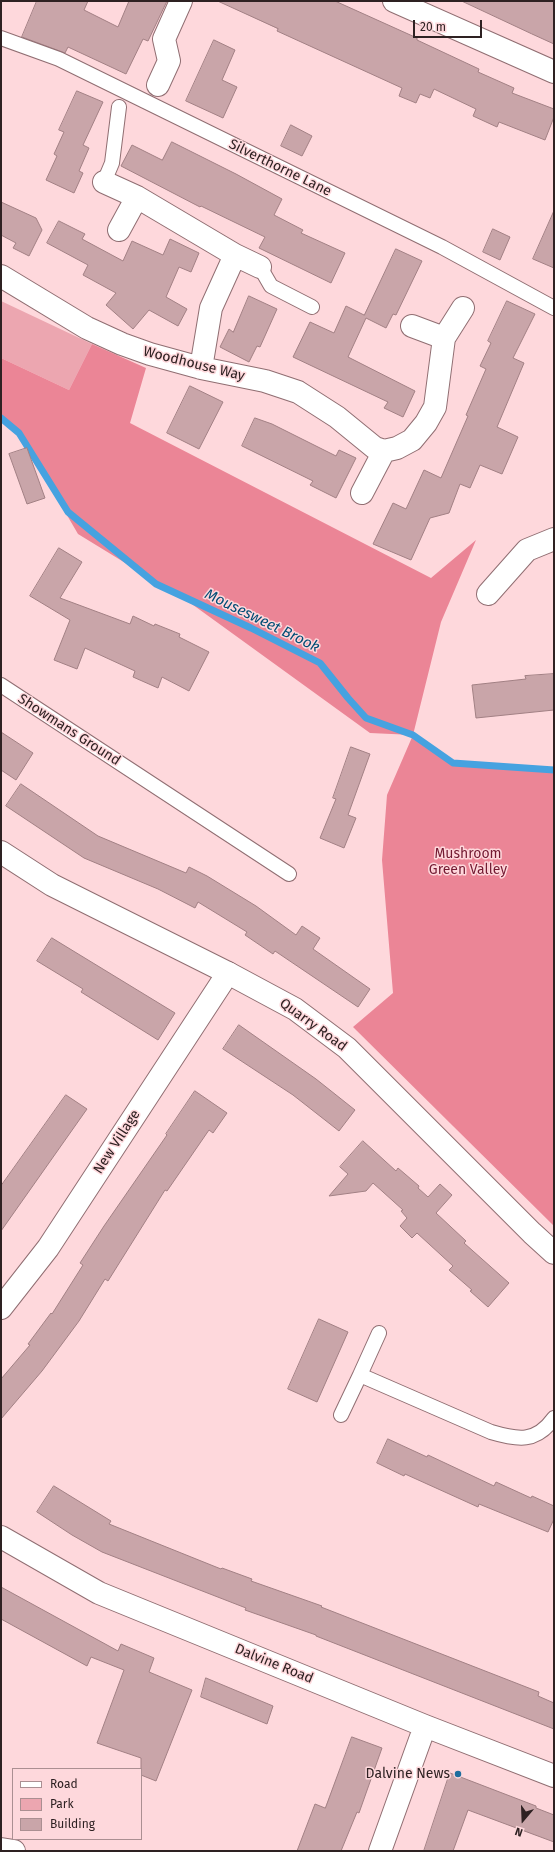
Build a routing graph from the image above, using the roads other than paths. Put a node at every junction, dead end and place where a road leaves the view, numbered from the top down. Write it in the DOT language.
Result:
graph roads {
  1 [pos="181,1"];
  2 [pos="394,1"];
  3 [pos="1,38"];
  4 [pos="554,72"];
  5 [pos="158,85"];
  6 [pos="119,107"];
  7 [pos="104,182"];
  8 [pos="137,197"];
  9 [pos="119,230"];
  10 [pos="235,255"];
  11 [pos="260,267"];
  12 [pos="1,276"];
  13 [pos="312,307"];
  14 [pos="463,308"];
  15 [pos="554,308"];
  16 [pos="412,326"];
  17 [pos="444,338"];
  18 [pos="201,368"];
  19 [pos="384,451"];
  20 [pos="362,493"];
  21 [pos="554,540"];
  22 [pos="488,594"];
  23 [pos="1,685"];
  24 [pos="3,859"];
  25 [pos="289,874"];
  26 [pos="228,973"];
  27 [pos="554,1253"];
  28 [pos="1,1308"];
  29 [pos="379,1333"];
  30 [pos="360,1375"];
  31 [pos="341,1415"];
  32 [pos="554,1418"];
  33 [pos="1,1536"];
  34 [pos="424,1726"];
  35 [pos="554,1776"];
  36 [pos="1,1849"];
  37 [pos="14,1851"];
  38 [pos="380,1851"];
  1 -- 5 [label="street"];
  2 -- 4 [label="street"];
  3 -- 15 [label="lane, Silverthorne Lane"];
  6 -- 7 [label="lane"];
  7 -- 8 [label="street"];
  8 -- 9 [label="street"];
  8 -- 10 [label="street"];
  10 -- 11 [label="street"];
  10 -- 18 [label="street"];
  11 -- 13 [label="lane"];
  12 -- 18 [label="street, Woodhouse Way"];
  14 -- 17 [label="street"];
  16 -- 17 [label="street"];
  17 -- 19 [label="street"];
  18 -- 19 [label="street, Woodhouse Way"];
  19 -- 20 [label="street"];
  21 -- 22 [label="street"];
  23 -- 25 [label="lane, Showmans Ground"];
  24 -- 26 [label="street, Quarry Road"];
  26 -- 27 [label="street, Quarry Road"];
  26 -- 28 [label="street, New Village"];
  29 -- 30 [label="lane"];
  30 -- 31 [label="lane"];
  30 -- 32 [label="lane"];
  33 -- 34 [label="street, Dalvine Road"];
  34 -- 35 [label="street, Dalvine Road"];
  34 -- 38 [label="street"];
  36 -- 37 [label="street"];
}
